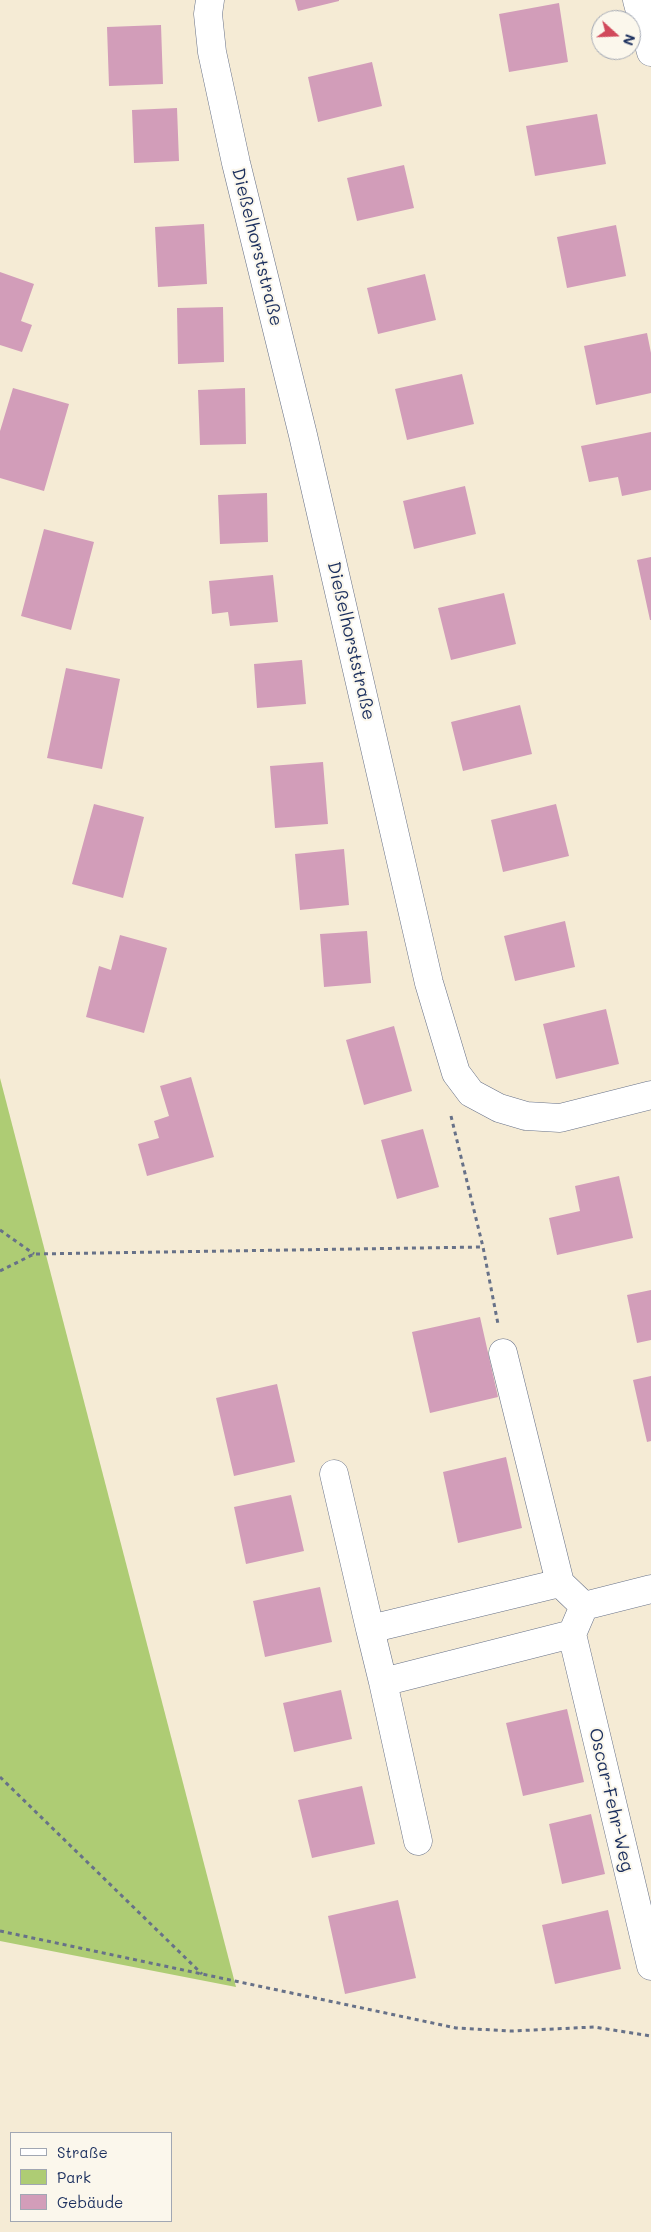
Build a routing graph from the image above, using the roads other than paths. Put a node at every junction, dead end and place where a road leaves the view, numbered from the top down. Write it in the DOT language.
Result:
graph roads {
  1 [pos="210,0"];
  2 [pos="637,0"];
  3 [pos="651,52"];
  4 [pos="651,1095"];
  5 [pos="503,1353"];
  6 [pos="334,1474"];
  7 [pos="560,1583"];
  8 [pos="651,1589"];
  9 [pos="584,1606"];
  10 [pos="370,1630"];
  11 [pos="572,1634"];
  12 [pos="383,1682"];
  13 [pos="418,1841"];
  14 [pos="651,1966"];
  1 -- 4 [label="street, Dießelhorststraße"];
  2 -- 3 [label="street"];
  5 -- 7 [label="street"];
  6 -- 10 [label="street"];
  7 -- 9 [label="street"];
  7 -- 10 [label="street"];
  8 -- 9 [label="street"];
  9 -- 11 [label="street"];
  10 -- 12 [label="street"];
  11 -- 12 [label="street"];
  11 -- 14 [label="street, Oscar-Fehr-Weg"];
  12 -- 13 [label="street"];
}
